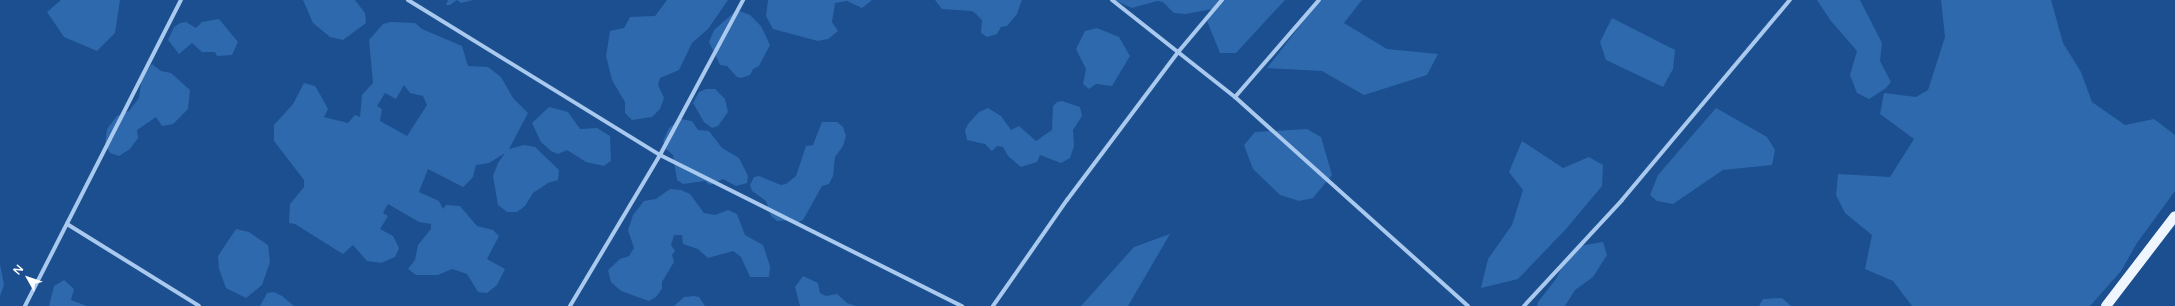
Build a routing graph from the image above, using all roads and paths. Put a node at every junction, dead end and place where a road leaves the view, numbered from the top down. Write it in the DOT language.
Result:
graph roads {
  1 [pos="181,0"];
  2 [pos="408,0"];
  3 [pos="743,0"];
  4 [pos="1112,0"];
  5 [pos="1222,0"];
  6 [pos="1319,0"];
  7 [pos="1790,0"];
  8 [pos="1179,50"];
  9 [pos="1235,96"];
  10 [pos="660,155"];
  11 [pos="2175,216"];
  12 [pos="67,224"];
  13 [pos="25,306"];
  14 [pos="199,306"];
  15 [pos="570,306"];
  16 [pos="962,306"];
  17 [pos="993,306"];
  18 [pos="1468,306"];
  19 [pos="1524,306"];
  20 [pos="2106,306"];
  1 -- 12 [label="street"];
  2 -- 10 [label="street"];
  3 -- 10 [label="street"];
  4 -- 8 [label="street"];
  5 -- 8 [label="street"];
  6 -- 9 [label="street"];
  7 -- 19 [label="street"];
  8 -- 9 [label="street"];
  8 -- 17 [label="street"];
  9 -- 18 [label="street"];
  10 -- 15 [label="street"];
  10 -- 16 [label="street"];
  11 -- 20 [label="main road"];
  12 -- 13 [label="street"];
  12 -- 14 [label="street"];
}
